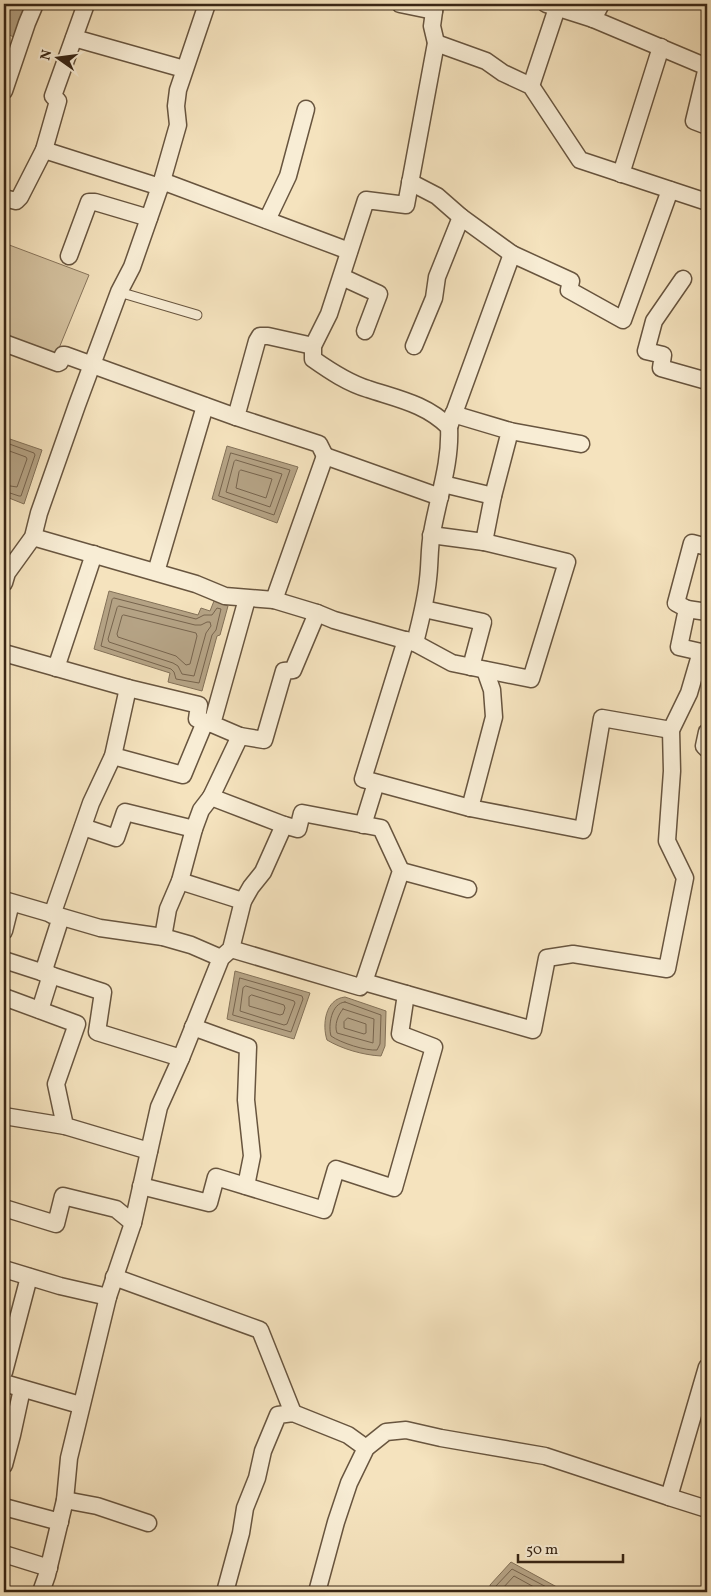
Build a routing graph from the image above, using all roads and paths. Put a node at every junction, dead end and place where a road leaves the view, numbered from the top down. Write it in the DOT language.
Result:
graph roads {
  1 [pos="35,4"];
  2 [pos="86,4"];
  3 [pos="207,4"];
  4 [pos="400,4"];
  5 [pos="601,4"];
  6 [pos="552,6"];
  7 [pos="434,7"];
  8 [pos="593,19"];
  9 [pos="74,38"];
  10 [pos="436,43"];
  11 [pos="661,47"];
  12 [pos="184,69"];
  13 [pos="530,86"];
  14 [pos="4,91"];
  15 [pos="306,109"];
  16 [pos="707,126"];
  17 [pos="44,150"];
  18 [pos="621,174"];
  19 [pos="410,182"];
  20 [pos="161,184"];
  21 [pos="670,190"];
  22 [pos="4,198"];
  23 [pos="707,202"];
  24 [pos="461,217"];
  25 [pos="149,218"];
  26 [pos="267,220"];
  27 [pos="349,250"];
  28 [pos="512,254"];
  29 [pos="69,256"];
  30 [pos="342,277"];
  31 [pos="683,280"];
  32 [pos="120,292"];
  33 [pos="197,315"];
  34 [pos="365,331"];
  35 [pos="4,343"];
  36 [pos="313,346"];
  37 [pos="414,346"];
  38 [pos="92,366"];
  39 [pos="707,380"];
  40 [pos="205,406"];
  41 [pos="236,417"];
  42 [pos="451,420"];
  43 [pos="510,431"];
  44 [pos="580,444"];
  45 [pos="325,456"];
  46 [pos="441,490"];
  47 [pos="493,496"];
  48 [pos="431,535"];
  49 [pos="34,537"];
  50 [pos="484,542"];
  51 [pos="707,547"];
  52 [pos="94,554"];
  53 [pos="156,572"];
  54 [pos="4,583"];
  55 [pos="247,599"];
  56 [pos="274,600"];
  57 [pos="424,609"];
  58 [pos="687,609"];
  59 [pos="707,612"];
  60 [pos="317,613"];
  61 [pos="410,642"];
  62 [pos="4,653"];
  63 [pos="704,653"];
  64 [pos="56,668"];
  65 [pos="478,669"];
  66 [pos="128,688"];
  67 [pos="209,723"];
  68 [pos="671,730"];
  69 [pos="707,732"];
  70 [pos="240,736"];
  71 [pos="707,749"];
  72 [pos="113,756"];
  73 [pos="376,783"];
  74 [pos="211,797"];
  75 [pos="470,808"];
  76 [pos="284,825"];
  77 [pos="363,825"];
  78 [pos="83,827"];
  79 [pos="194,829"];
  80 [pos="401,871"];
  81 [pos="180,881"];
  82 [pos="468,889"];
  83 [pos="7,901"];
  84 [pos="243,901"];
  85 [pos="57,916"];
  86 [pos="4,931"];
  87 [pos="162,936"];
  88 [pos="226,954"];
  89 [pos="4,960"];
  90 [pos="47,974"];
  91 [pos="364,982"];
  92 [pos="406,994"];
  93 [pos="4,997"];
  94 [pos="40,1010"];
  95 [pos="193,1027"];
  96 [pos="181,1058"];
  97 [pos="4,1116"];
  98 [pos="65,1126"];
  99 [pos="149,1151"];
  100 [pos="141,1186"];
  101 [pos="246,1186"];
  102 [pos="4,1208"];
  103 [pos="132,1223"];
  104 [pos="4,1269"];
  105 [pos="29,1277"];
  106 [pos="114,1278"];
  107 [pos="108,1297"];
  108 [pos="707,1367"];
  109 [pos="4,1372"];
  110 [pos="4,1383"];
  111 [pos="22,1388"];
  112 [pos="80,1405"];
  113 [pos="293,1413"];
  114 [pos="366,1448"];
  115 [pos="4,1465"];
  116 [pos="669,1497"];
  117 [pos="65,1500"];
  118 [pos="4,1507"];
  119 [pos="707,1509"];
  120 [pos="60,1522"];
  121 [pos="148,1523"];
  122 [pos="4,1554"];
  123 [pos="49,1568"];
  124 [pos="41,1592"];
  125 [pos="225,1592"];
  126 [pos="317,1592"];
  1 -- 14 [label="street"];
  2 -- 9 [label="street"];
  3 -- 12 [label="street"];
  4 -- 7 [label="street"];
  5 -- 8 [label="street"];
  6 -- 8 [label="street"];
  6 -- 13 [label="street"];
  7 -- 10 [label="street"];
  8 -- 11 [label="street"];
  9 -- 12 [label="street"];
  9 -- 17 [label="street"];
  10 -- 13 [label="street"];
  10 -- 19 [label="street"];
  11 -- 16 [label="street"];
  11 -- 18 [label="street"];
  12 -- 20 [label="street"];
  13 -- 18 [label="street"];
  15 -- 26 [label="street"];
  17 -- 20 [label="street"];
  17 -- 22 [label="street"];
  18 -- 21 [label="street"];
  19 -- 24 [label="street"];
  19 -- 27 [label="street"];
  20 -- 25 [label="street"];
  20 -- 26 [label="street"];
  21 -- 23 [label="street"];
  21 -- 28 [label="street"];
  24 -- 28 [label="street"];
  24 -- 37 [label="street"];
  25 -- 29 [label="street"];
  25 -- 32 [label="street"];
  26 -- 27 [label="street"];
  27 -- 30 [label="street"];
  28 -- 42 [label="street"];
  30 -- 34 [label="street"];
  30 -- 36 [label="street"];
  31 -- 39 [label="street"];
  32 -- 33 [label="lane"];
  32 -- 38 [label="street"];
  35 -- 38 [label="street"];
  36 -- 41 [label="street"];
  36 -- 42 [label="street"];
  38 -- 40 [label="street"];
  38 -- 49 [label="street"];
  40 -- 41 [label="street"];
  40 -- 53 [label="street"];
  41 -- 45 [label="street"];
  42 -- 43 [label="street"];
  42 -- 46 [label="street"];
  43 -- 44 [label="street"];
  43 -- 47 [label="street"];
  45 -- 46 [label="street"];
  45 -- 56 [label="street"];
  46 -- 47 [label="street"];
  46 -- 48 [label="street"];
  47 -- 50 [label="street"];
  48 -- 50 [label="street"];
  48 -- 57 [label="street"];
  49 -- 52 [label="street"];
  49 -- 54 [label="street"];
  50 -- 65 [label="street"];
  51 -- 58 [label="street"];
  52 -- 53 [label="street"];
  52 -- 64 [label="street"];
  53 -- 55 [label="street"];
  55 -- 56 [label="street"];
  55 -- 67 [label="street"];
  56 -- 60 [label="street"];
  57 -- 61 [label="street"];
  57 -- 65 [label="street"];
  58 -- 59 [label="street"];
  58 -- 63 [label="street"];
  60 -- 61 [label="street"];
  60 -- 70 [label="street"];
  61 -- 65 [label="street"];
  61 -- 73 [label="street"];
  62 -- 64 [label="street"];
  63 -- 68 [label="street"];
  64 -- 66 [label="street"];
  65 -- 75 [label="street"];
  66 -- 67 [label="street"];
  66 -- 72 [label="street"];
  67 -- 70 [label="street"];
  67 -- 72 [label="street"];
  68 -- 75 [label="street"];
  68 -- 92 [label="street"];
  69 -- 71 [label="street"];
  70 -- 74 [label="street"];
  72 -- 78 [label="street"];
  73 -- 75 [label="street"];
  73 -- 77 [label="street"];
  74 -- 76 [label="street"];
  74 -- 79 [label="street"];
  76 -- 77 [label="street"];
  76 -- 84 [label="street"];
  77 -- 80 [label="street"];
  78 -- 79 [label="street"];
  78 -- 85 [label="street"];
  79 -- 81 [label="street"];
  80 -- 82 [label="street"];
  80 -- 91 [label="street"];
  81 -- 84 [label="street"];
  81 -- 87 [label="street"];
  83 -- 85 [label="street"];
  83 -- 86 [label="street"];
  84 -- 88 [label="street"];
  85 -- 87 [label="street"];
  85 -- 90 [label="street"];
  87 -- 88 [label="street"];
  88 -- 91 [label="street"];
  88 -- 95 [label="street"];
  89 -- 90 [label="street"];
  90 -- 94 [label="street"];
  90 -- 96 [label="street"];
  91 -- 92 [label="street"];
  92 -- 101 [label="street"];
  93 -- 94 [label="street"];
  94 -- 98 [label="street"];
  95 -- 96 [label="street"];
  95 -- 101 [label="street"];
  96 -- 99 [label="street"];
  97 -- 98 [label="street"];
  98 -- 99 [label="street"];
  99 -- 100 [label="street"];
  100 -- 101 [label="street"];
  100 -- 103 [label="street"];
  102 -- 103 [label="street"];
  103 -- 106 [label="street"];
  104 -- 105 [label="street"];
  105 -- 107 [label="street"];
  105 -- 109 [label="street"];
  106 -- 107 [label="street"];
  106 -- 113 [label="street"];
  107 -- 112 [label="street"];
  108 -- 116 [label="street"];
  110 -- 111 [label="street"];
  111 -- 112 [label="street"];
  111 -- 115 [label="street"];
  112 -- 117 [label="street"];
  113 -- 114 [label="street"];
  113 -- 125 [label="street"];
  114 -- 116 [label="street"];
  114 -- 126 [label="street"];
  116 -- 119 [label="street"];
  117 -- 120 [label="street"];
  117 -- 121 [label="street"];
  118 -- 120 [label="street"];
  120 -- 123 [label="street"];
  122 -- 123 [label="street"];
  123 -- 124 [label="street"];
}
